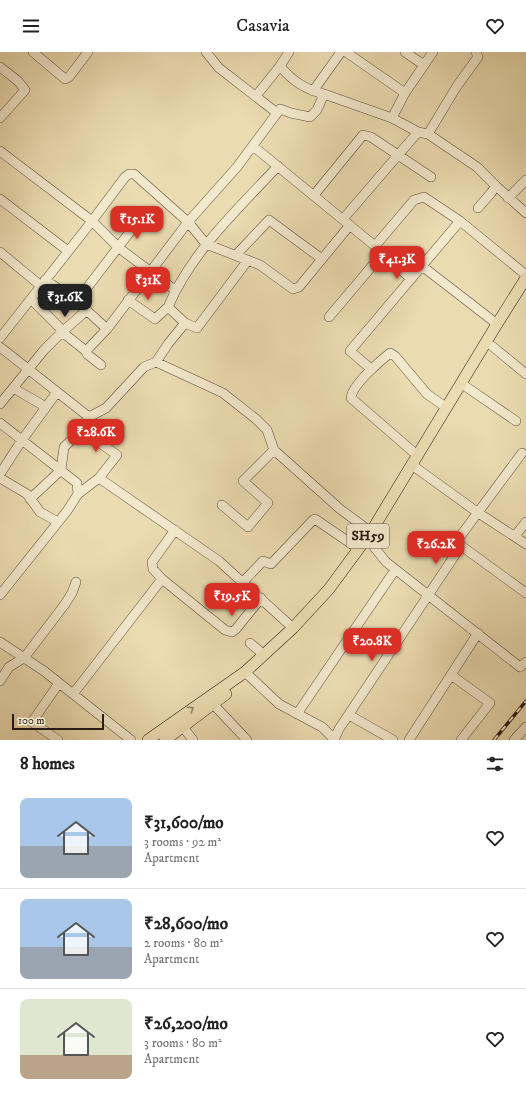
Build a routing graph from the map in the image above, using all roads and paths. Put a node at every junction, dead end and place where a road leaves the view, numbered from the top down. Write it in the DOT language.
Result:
graph roads {
  1 [pos="33,52"];
  2 [pos="88,52"];
  3 [pos="206,52"];
  4 [pos="289,52"];
  5 [pos="341,52"];
  6 [pos="346,52"];
  7 [pos="406,52"];
  8 [pos="434,52"];
  9 [pos="476,52"];
  10 [pos="424,65"];
  11 [pos="280,66"];
  12 [pos="0,67"];
  13 [pos="313,92"];
  14 [pos="405,93"];
  15 [pos="324,94"];
  16 [pos="256,96"];
  17 [pos="277,113"];
  18 [pos="0,118"];
  19 [pos="392,118"];
  20 [pos="418,132"];
  21 [pos="428,134"];
  22 [pos="253,146"];
  23 [pos="0,151"];
  24 [pos="398,155"];
  25 [pos="278,166"];
  26 [pos="431,177"];
  27 [pos="526,180"];
  28 [pos="496,186"];
  29 [pos="314,195"];
  30 [pos="508,198"];
  31 [pos="0,199"];
  32 [pos="478,208"];
  33 [pos="526,213"];
  34 [pos="139,220"];
  35 [pos="92,221"];
  36 [pos="460,221"];
  37 [pos="188,222"];
  38 [pos="346,222"];
  39 [pos="206,244"];
  40 [pos="375,246"];
  41 [pos="119,248"];
  42 [pos="68,251"];
  43 [pos="0,252"];
  44 [pos="383,253"];
  45 [pos="236,255"];
  46 [pos="322,259"];
  47 [pos="248,260"];
  48 [pos="422,266"];
  49 [pos="149,272"];
  50 [pos="526,275"];
  51 [pos="526,278"];
  52 [pos="411,279"];
  53 [pos="43,283"];
  54 [pos="526,286"];
  55 [pos="176,290"];
  56 [pos="31,299"];
  57 [pos="128,300"];
  58 [pos="76,301"];
  59 [pos="168,306"];
  60 [pos="87,310"];
  61 [pos="329,317"];
  62 [pos="185,323"];
  63 [pos="497,324"];
  64 [pos="107,329"];
  65 [pos="62,332"];
  66 [pos="0,338"];
  67 [pos="492,346"];
  68 [pos="0,347"];
  69 [pos="86,351"];
  70 [pos="156,362"];
  71 [pos="100,365"];
  72 [pos="370,369"];
  73 [pos="28,370"];
  74 [pos="526,374"];
  75 [pos="465,386"];
  76 [pos="13,388"];
  77 [pos="57,392"];
  78 [pos="0,404"];
  79 [pos="46,407"];
  80 [pos="447,408"];
  81 [pos="88,417"];
  82 [pos="516,421"];
  83 [pos="0,423"];
  84 [pos="82,430"];
  85 [pos="22,440"];
  86 [pos="274,450"];
  87 [pos="522,454"];
  88 [pos="415,463"];
  89 [pos="60,470"];
  90 [pos="0,474"];
  91 [pos="0,478"];
  92 [pos="99,478"];
  93 [pos="78,494"];
  94 [pos="30,499"];
  95 [pos="222,505"];
  96 [pos="477,512"];
  97 [pos="58,522"];
  98 [pos="526,522"];
  99 [pos="174,530"];
  100 [pos="515,536"];
  101 [pos="369,538"];
  102 [pos="526,544"];
  103 [pos="461,546"];
  104 [pos="359,549"];
  105 [pos="395,570"];
  106 [pos="162,579"];
  107 [pos="76,582"];
  108 [pos="243,582"];
  109 [pos="525,591"];
  110 [pos="0,595"];
  111 [pos="429,596"];
  112 [pos="261,598"];
  113 [pos="294,628"];
  114 [pos="478,633"];
  115 [pos="0,642"];
  116 [pos="250,643"];
  117 [pos="264,655"];
  118 [pos="24,658"];
  119 [pos="526,662"];
  120 [pos="247,675"];
  121 [pos="451,675"];
  122 [pos="0,682"];
  123 [pos="58,683"];
  124 [pos="73,694"];
  125 [pos="213,704"];
  126 [pos="297,714"];
  127 [pos="349,715"];
  128 [pos="181,725"];
  129 [pos="526,727"];
  130 [pos="58,740"];
  131 [pos="131,740"];
  132 [pos="148,740"];
  133 [pos="165,740"];
  134 [pos="193,740"];
  135 [pos="247,740"];
  136 [pos="334,740"];
  137 [pos="393,740"];
  138 [pos="409,740"];
  139 [pos="462,740"];
  140 [pos="514,740"];
  1 -- 2 [label="street"];
  3 -- 16 [label="street"];
  4 -- 11 [label="street"];
  5 -- 13 [label="street"];
  6 -- 14 [label="street"];
  7 -- 10 [label="street"];
  8 -- 10 [label="street"];
  9 -- 21 [label="street"];
  10 -- 14 [label="street"];
  11 -- 13 [label="street"];
  11 -- 16 [label="street"];
  12 -- 18 [label="street"];
  13 -- 15 [label="street"];
  14 -- 19 [label="street"];
  15 -- 17 [label="street"];
  15 -- 19 [label="street"];
  16 -- 17 [label="street"];
  17 -- 22 [label="street"];
  19 -- 20 [label="street"];
  20 -- 21 [label="street"];
  20 -- 24 [label="street"];
  21 -- 28 [label="street"];
  22 -- 25 [label="street"];
  22 -- 37 [label="street"];
  23 -- 35 [label="street"];
  24 -- 26 [label="street"];
  24 -- 29 [label="street"];
  24 -- 38 [label="street"];
  25 -- 29 [label="street"];
  25 -- 39 [label="street"];
  27 -- 30 [label="street"];
  28 -- 30 [label="street"];
  28 -- 32 [label="street"];
  29 -- 38 [label="street"];
  30 -- 33 [label="street"];
  31 -- 42 [label="street"];
  34 -- 41 [label="street"];
  35 -- 37 [label="street"];
  35 -- 41 [label="street"];
  35 -- 42 [label="street"];
  36 -- 40 [label="street"];
  36 -- 48 [label="street"];
  36 -- 50 [label="street"];
  37 -- 39 [label="street"];
  37 -- 49 [label="street"];
  38 -- 40 [label="street"];
  38 -- 46 [label="street"];
  39 -- 45 [label="street"];
  39 -- 55 [label="street"];
  40 -- 44 [label="street"];
  41 -- 49 [label="street"];
  41 -- 58 [label="street"];
  42 -- 53 [label="street"];
  43 -- 53 [label="street"];
  44 -- 52 [label="street"];
  44 -- 61 [label="street"];
  45 -- 46 [label="street"];
  45 -- 47 [label="street"];
  46 -- 47 [label="street"];
  47 -- 62 [label="street"];
  48 -- 52 [label="street"];
  48 -- 63 [label="street"];
  49 -- 55 [label="street"];
  49 -- 57 [label="street"];
  51 -- 63 [label="main road, SH59"];
  52 -- 72 [label="street"];
  53 -- 56 [label="street"];
  53 -- 58 [label="street"];
  54 -- 75 [label="main road"];
  55 -- 59 [label="street"];
  56 -- 65 [label="street"];
  56 -- 66 [label="street"];
  57 -- 59 [label="street"];
  57 -- 64 [label="street"];
  58 -- 60 [label="street"];
  59 -- 62 [label="street"];
  60 -- 64 [label="street"];
  60 -- 65 [label="street"];
  62 -- 70 [label="street"];
  63 -- 80 [label="main road, SH59"];
  64 -- 69 [label="street"];
  65 -- 69 [label="street"];
  65 -- 73 [label="street"];
  67 -- 74 [label="street"];
  68 -- 73 [label="street"];
  69 -- 71 [label="street"];
  70 -- 81 [label="street"];
  70 -- 86 [label="street"];
  72 -- 80 [label="street"];
  72 -- 88 [label="street"];
  73 -- 76 [label="street"];
  73 -- 77 [label="street"];
  75 -- 82 [label="street"];
  75 -- 88 [label="main road"];
  76 -- 78 [label="street"];
  76 -- 79 [label="street"];
  77 -- 79 [label="street"];
  77 -- 81 [label="street"];
  79 -- 85 [label="street"];
  80 -- 88 [label="main road, SH59"];
  81 -- 84 [label="street"];
  83 -- 85 [label="street"];
  84 -- 89 [label="street"];
  84 -- 92 [label="street"];
  85 -- 89 [label="street"];
  85 -- 90 [label="street"];
  86 -- 95 [label="street"];
  86 -- 101 [label="street"];
  87 -- 96 [label="street"];
  88 -- 96 [label="street"];
  88 -- 101 [label="main road, SH59"];
  89 -- 93 [label="street"];
  89 -- 94 [label="street"];
  91 -- 94 [label="street"];
  92 -- 93 [label="street"];
  92 -- 99 [label="street"];
  93 -- 97 [label="street"];
  94 -- 97 [label="street"];
  96 -- 100 [label="street"];
  96 -- 103 [label="street"];
  97 -- 110 [label="street"];
  98 -- 100 [label="street"];
  99 -- 106 [label="street"];
  99 -- 108 [label="street"];
  100 -- 102 [label="street"];
  101 -- 104 [label="main road, SH59"];
  101 -- 105 [label="street"];
  101 -- 120 [label="main road"];
  103 -- 109 [label="street"];
  103 -- 111 [label="street"];
  104 -- 108 [label="street"];
  104 -- 113 [label="main road, SH59"];
  105 -- 111 [label="street"];
  105 -- 126 [label="street"];
  106 -- 112 [label="street"];
  106 -- 124 [label="street"];
  107 -- 118 [label="street"];
  108 -- 112 [label="street"];
  111 -- 114 [label="street"];
  111 -- 127 [label="street"];
  112 -- 113 [label="street"];
  113 -- 117 [label="main road, SH59"];
  114 -- 119 [label="street"];
  114 -- 121 [label="street"];
  115 -- 118 [label="street"];
  116 -- 117 [label="street"];
  117 -- 120 [label="main road, SH59"];
  118 -- 122 [label="street"];
  118 -- 123 [label="street"];
  120 -- 125 [label="main road"];
  120 -- 126 [label="street"];
  128 -- 120 [label="main road, SH59, one-way"];
  121 -- 138 [label="street"];
  121 -- 139 [label="street"];
  123 -- 124 [label="street"];
  123 -- 130 [label="street"];
  124 -- 131 [label="street"];
  125 -- 128 [label="main road"];
  125 -- 135 [label="street"];
  126 -- 136 [label="street"];
  127 -- 136 [label="street"];
  127 -- 137 [label="street"];
  128 -- 132 [label="main road, SH59"];
  128 -- 133 [label="main road"];
  128 -- 134 [label="street"];
  129 -- 140 [label="street"];
}
